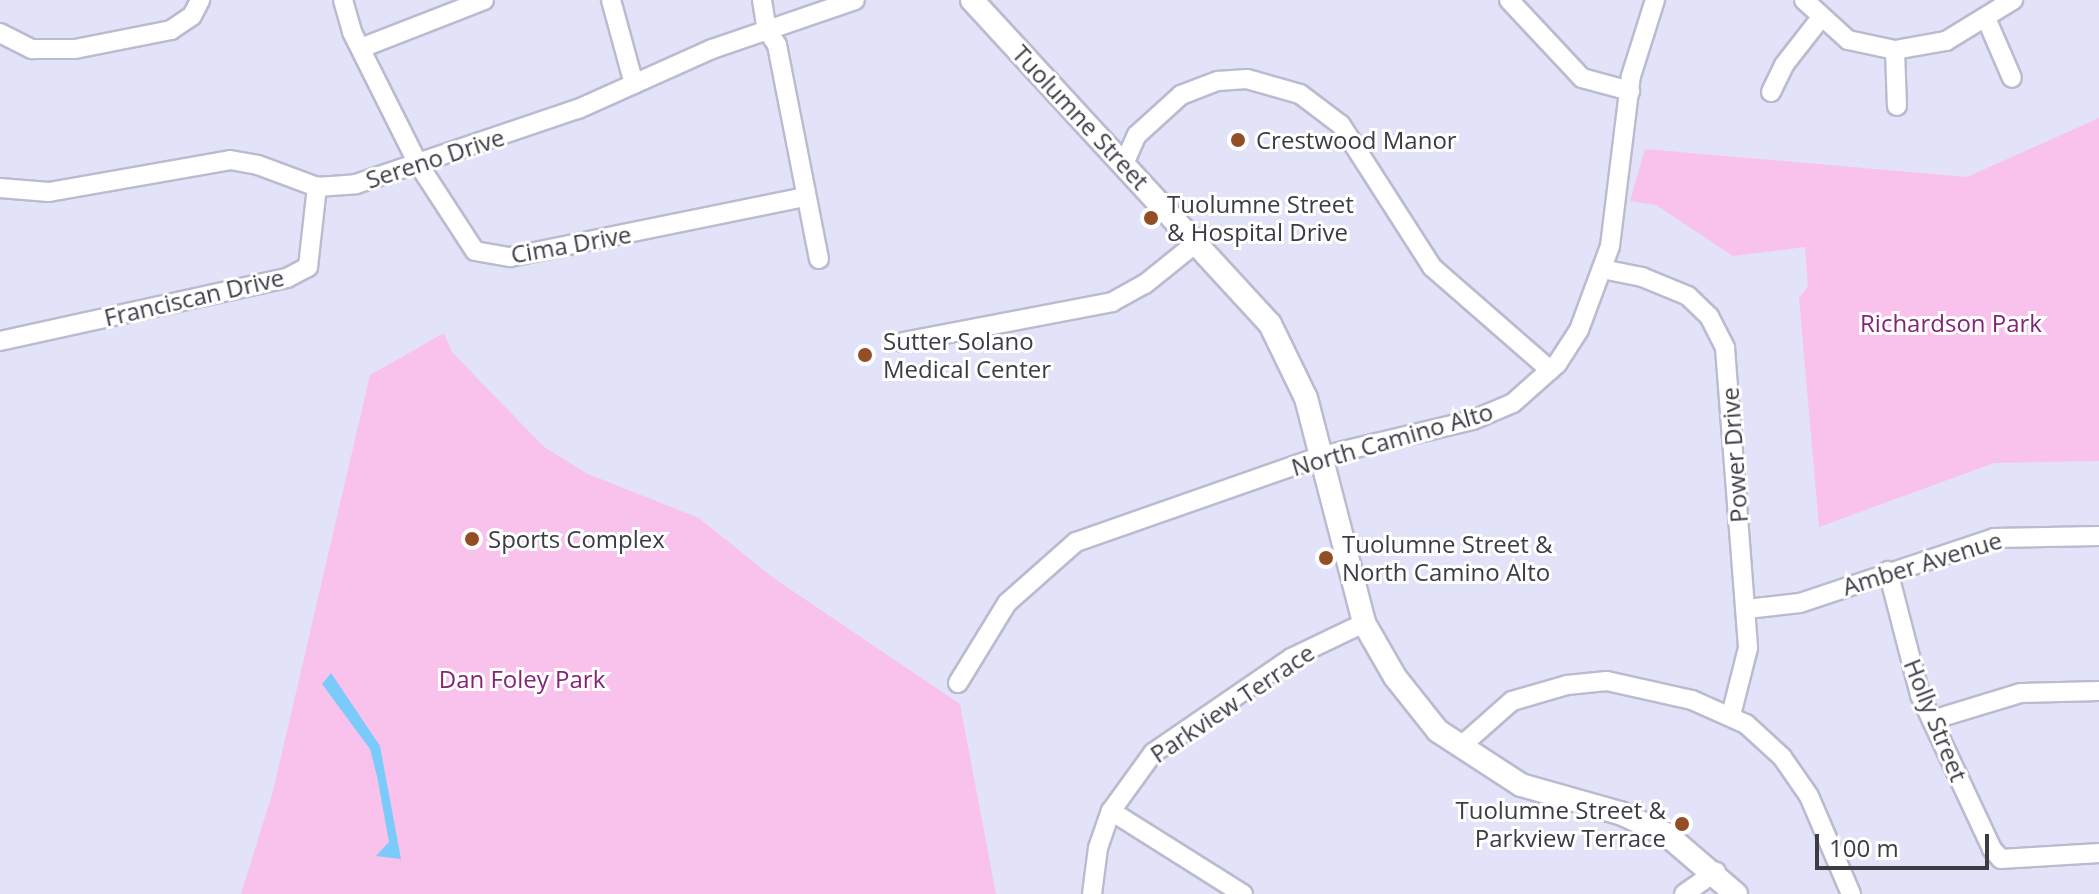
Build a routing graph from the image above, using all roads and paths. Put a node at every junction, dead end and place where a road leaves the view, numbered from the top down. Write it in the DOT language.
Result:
graph roads {
  1 [pos="200,0"];
  2 [pos="343,0"];
  3 [pos="484,0"];
  4 [pos="611,0"];
  5 [pos="762,0"];
  6 [pos="855,0"];
  7 [pos="972,0"];
  8 [pos="1509,0"];
  9 [pos="1655,0"];
  10 [pos="1804,0"];
  11 [pos="2013,0"];
  12 [pos="1986,18"];
  13 [pos="1820,19"];
  14 [pos="767,30"];
  15 [pos="0,33"];
  16 [pos="361,48"];
  17 [pos="1895,50"];
  18 [pos="2012,78"];
  19 [pos="634,84"];
  20 [pos="1630,91"];
  21 [pos="1771,92"];
  22 [pos="1897,106"];
  23 [pos="417,162"];
  24 [pos="1123,166"];
  25 [pos="317,187"];
  26 [pos="0,188"];
  27 [pos="806,197"];
  28 [pos="1197,242"];
  29 [pos="819,259"];
  30 [pos="1602,269"];
  31 [pos="0,341"];
  32 [pos="903,342"];
  33 [pos="1550,370"];
  34 [pos="1322,456"];
  35 [pos="2099,536"];
  36 [pos="1888,571"];
  37 [pos="1747,609"];
  38 [pos="1364,623"];
  39 [pos="958,683"];
  40 [pos="2099,691"];
  41 [pos="1731,715"];
  42 [pos="1932,720"];
  43 [pos="1460,747"];
  44 [pos="1111,811"];
  45 [pos="2099,853"];
  46 [pos="1716,872"];
  47 [pos="1092,894"];
  48 [pos="1243,894"];
  49 [pos="1684,894"];
  50 [pos="1736,894"];
  51 [pos="1851,894"];
  1 -- 15 [label="street"];
  2 -- 16 [label="street, Cima Drive"];
  3 -- 16 [label="street"];
  4 -- 19 [label="street"];
  5 -- 14 [label="street"];
  6 -- 14 [label="street, Sereno Drive"];
  7 -- 24 [label="main road, Tuolumne Street"];
  8 -- 20 [label="street"];
  9 -- 20 [label="street, North Camino Alto"];
  10 -- 13 [label="street"];
  11 -- 12 [label="street"];
  12 -- 17 [label="street"];
  12 -- 18 [label="street"];
  13 -- 17 [label="street"];
  13 -- 21 [label="street"];
  14 -- 19 [label="street, Sereno Drive"];
  14 -- 27 [label="street"];
  16 -- 23 [label="street, Cima Drive"];
  17 -- 22 [label="street"];
  19 -- 23 [label="street, Sereno Drive"];
  20 -- 30 [label="street, North Camino Alto"];
  23 -- 25 [label="street, Sereno Drive"];
  23 -- 27 [label="street, Cima Drive"];
  24 -- 28 [label="main road, Tuolumne Street"];
  24 -- 33 [label="street"];
  25 -- 26 [label="street, Sereno Drive"];
  25 -- 31 [label="street, Franciscan Drive"];
  27 -- 29 [label="street"];
  28 -- 32 [label="street"];
  28 -- 34 [label="main road, Tuolumne Street"];
  30 -- 33 [label="street, North Camino Alto"];
  30 -- 37 [label="street, Power Drive"];
  33 -- 34 [label="street, North Camino Alto"];
  34 -- 38 [label="main road, Tuolumne Street"];
  34 -- 39 [label="street, North Camino Alto"];
  35 -- 36 [label="street, Amber Avenue"];
  36 -- 37 [label="street, Amber Avenue"];
  36 -- 42 [label="street, Holly Street"];
  37 -- 41 [label="street, Power Drive"];
  38 -- 43 [label="main road, Tuolumne Street"];
  38 -- 44 [label="street, Parkview Terrace"];
  40 -- 42 [label="street"];
  41 -- 43 [label="street"];
  41 -- 51 [label="street"];
  42 -- 45 [label="street, Holly Street"];
  43 -- 46 [label="main road, Tuolumne Street"];
  44 -- 47 [label="street, Parkview Terrace"];
  44 -- 48 [label="street"];
  46 -- 49 [label="street"];
  46 -- 50 [label="main road, Tuolumne Street"];
}
